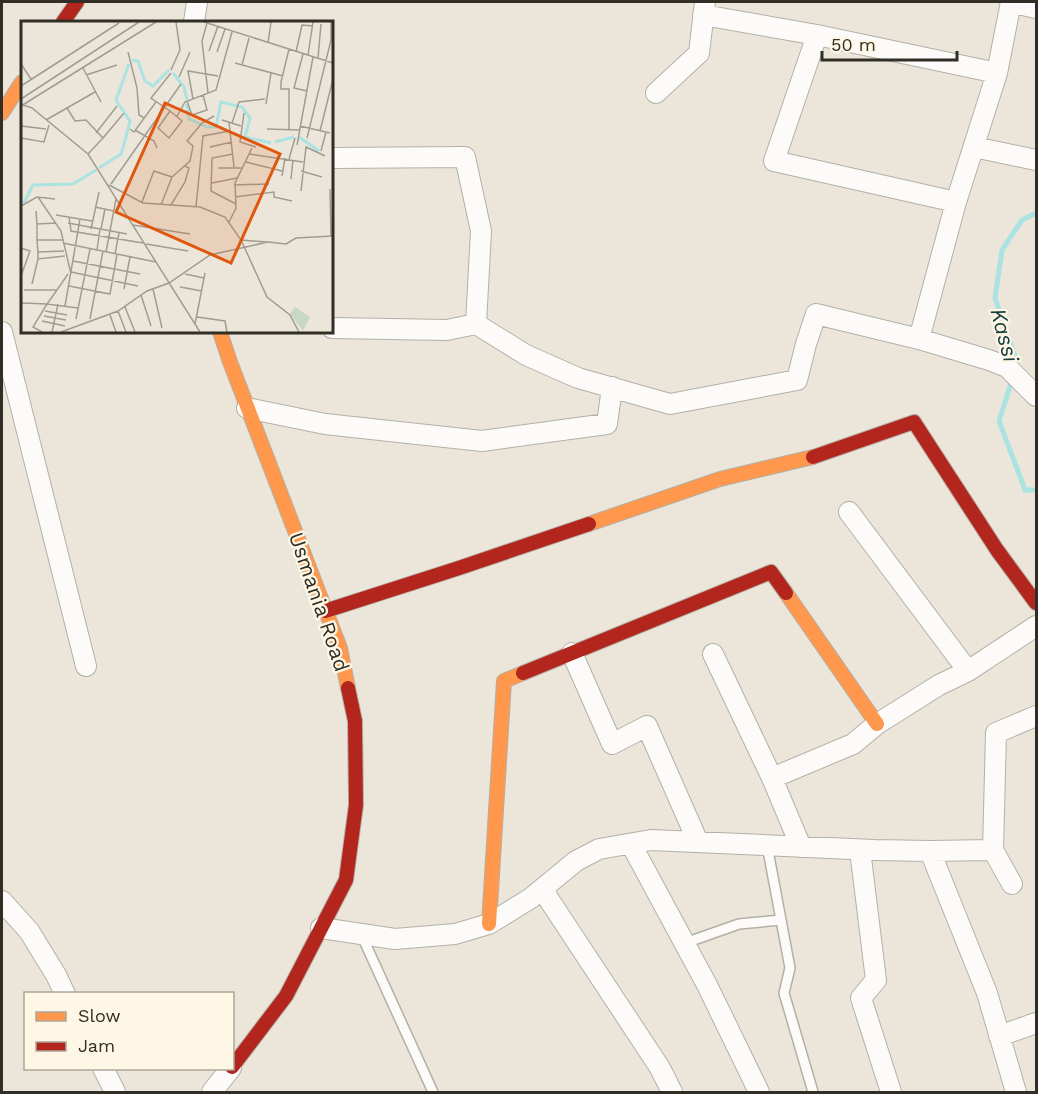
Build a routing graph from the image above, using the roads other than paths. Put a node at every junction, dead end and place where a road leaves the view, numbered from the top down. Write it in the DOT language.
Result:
graph roads {
  1 [pos="77,2"];
  2 [pos="197,2"];
  3 [pos="1010,2"];
  4 [pos="704,8"];
  5 [pos="1036,8"];
  6 [pos="64,21"];
  7 [pos="194,21"];
  8 [pos="817,35"];
  9 [pos="997,73"];
  10 [pos="21,84"];
  11 [pos="656,93"];
  12 [pos="2,113"];
  13 [pos="974,147"];
  14 [pos="333,158"];
  15 [pos="1036,160"];
  16 [pos="956,202"];
  17 [pos="476,324"];
  18 [pos="333,328"];
  19 [pos="2,332"];
  20 [pos="220,333"];
  21 [pos="919,339"];
  22 [pos="612,387"];
  23 [pos="1036,396"];
  24 [pos="248,408"];
  25 [pos="849,512"];
  26 [pos="1036,603"];
  27 [pos="325,611"];
  28 [pos="1036,626"];
  29 [pos="572,653"];
  30 [pos="713,654"];
  31 [pos="86,666"];
  32 [pos="968,671"];
  33 [pos="1036,716"];
  34 [pos="877,724"];
  35 [pos="772,778"];
  36 [pos="698,842"];
  37 [pos="631,844"];
  38 [pos="767,846"];
  39 [pos="801,847"];
  40 [pos="860,850"];
  41 [pos="993,850"];
  42 [pos="930,851"];
  43 [pos="1012,884"];
  44 [pos="542,889"];
  45 [pos="2,901"];
  46 [pos="781,920"];
  47 [pos="489,924"];
  48 [pos="321,928"];
  49 [pos="361,934"];
  50 [pos="685,943"];
  51 [pos="64,992"];
  52 [pos="1036,1023"];
  53 [pos="999,1036"];
  54 [pos="234,1065"];
  55 [pos="104,1070"];
  56 [pos="231,1070"];
  57 [pos="216,1091"];
  58 [pos="115,1092"];
  59 [pos="433,1092"];
  60 [pos="672,1092"];
  61 [pos="759,1092"];
  62 [pos="813,1092"];
  63 [pos="891,1092"];
  64 [pos="1016,1092"];
  1 -- 6 [label="street"];
  2 -- 7 [label="street"];
  3 -- 5 [label="street"];
  3 -- 9 [label="street"];
  4 -- 8 [label="street"];
  4 -- 11 [label="street"];
  8 -- 9 [label="street"];
  8 -- 16 [label="street"];
  9 -- 13 [label="street"];
  10 -- 12 [label="street"];
  13 -- 15 [label="street"];
  13 -- 16 [label="street"];
  14 -- 17 [label="street"];
  16 -- 21 [label="street"];
  17 -- 18 [label="street"];
  17 -- 22 [label="street"];
  19 -- 31 [label="street"];
  20 -- 24 [label="street, Usmania Road"];
  21 -- 22 [label="street"];
  21 -- 23 [label="street"];
  22 -- 24 [label="street"];
  24 -- 27 [label="street, Usmania Road"];
  25 -- 32 [label="street"];
  26 -- 27 [label="street"];
  27 -- 48 [label="street, Usmania Road"];
  28 -- 32 [label="street"];
  29 -- 34 [label="street"];
  29 -- 36 [label="street"];
  29 -- 47 [label="street"];
  30 -- 35 [label="street"];
  32 -- 34 [label="street"];
  33 -- 41 [label="street"];
  34 -- 35 [label="street"];
  35 -- 39 [label="street"];
  36 -- 37 [label="street"];
  36 -- 38 [label="street"];
  37 -- 44 [label="street"];
  37 -- 50 [label="street"];
  38 -- 39 [label="street"];
  38 -- 46 [label="lane"];
  39 -- 40 [label="street"];
  40 -- 42 [label="street"];
  40 -- 63 [label="street"];
  41 -- 42 [label="street"];
  41 -- 43 [label="street"];
  42 -- 53 [label="street"];
  44 -- 47 [label="street"];
  44 -- 60 [label="street"];
  45 -- 51 [label="street"];
  46 -- 50 [label="lane"];
  46 -- 62 [label="lane"];
  47 -- 49 [label="street"];
  48 -- 49 [label="street"];
  48 -- 54 [label="street, Usmania Road"];
  49 -- 59 [label="lane"];
  50 -- 61 [label="street"];
  52 -- 53 [label="street"];
  53 -- 64 [label="street"];
  55 -- 58 [label="street"];
  56 -- 57 [label="street, Usmania Road"];
}
